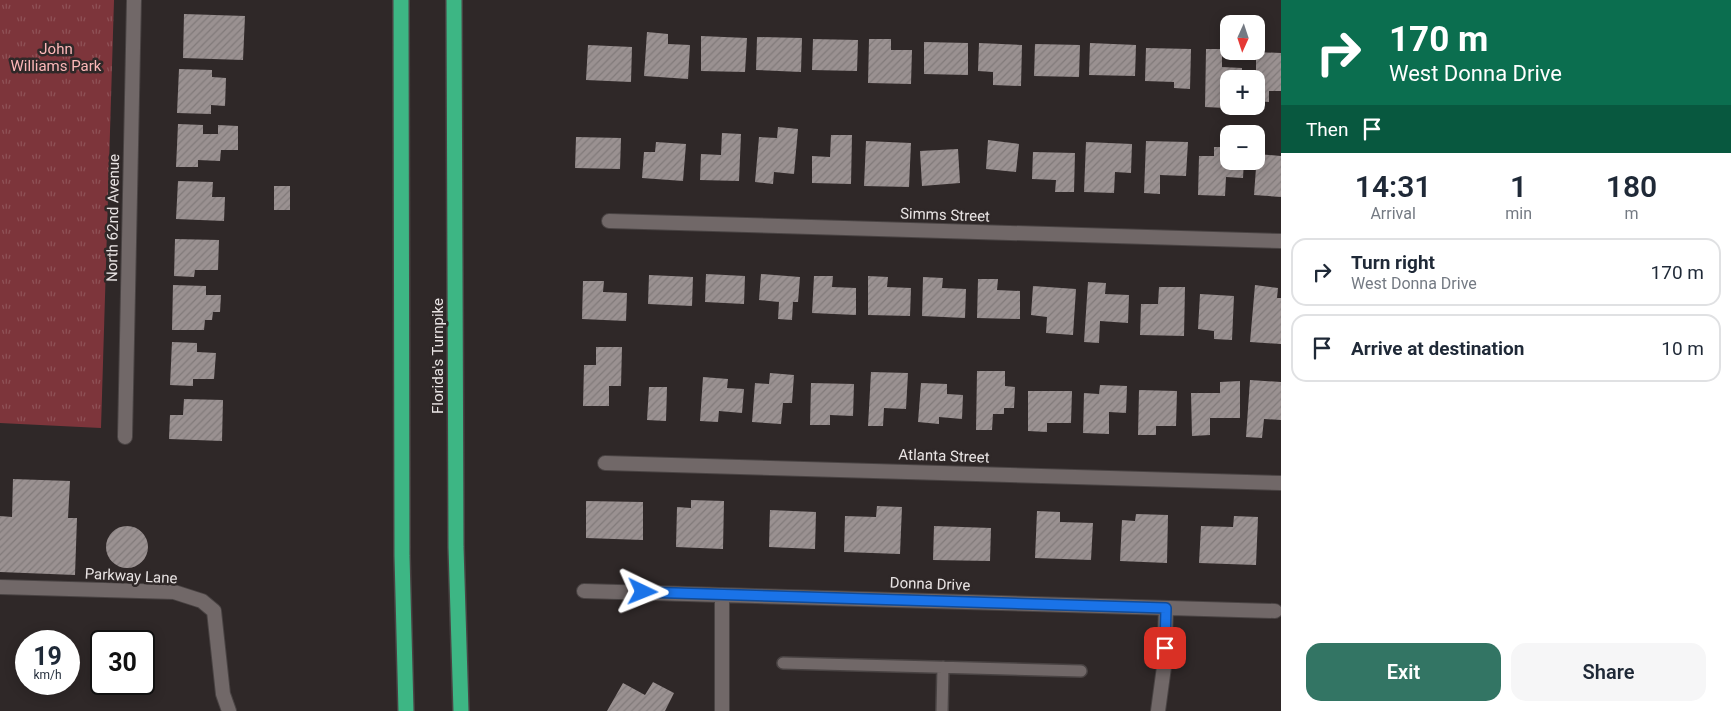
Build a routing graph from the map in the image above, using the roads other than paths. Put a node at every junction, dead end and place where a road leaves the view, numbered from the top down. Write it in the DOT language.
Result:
graph roads {
  1 [pos="134,0"];
  2 [pos="401,0"];
  3 [pos="454,0"];
  4 [pos="609,221"];
  5 [pos="1281,241"];
  6 [pos="124,437"];
  7 [pos="605,463"];
  8 [pos="1281,483"];
  9 [pos="0,587"];
  10 [pos="584,591"];
  11 [pos="722,595"];
  12 [pos="1166,608"];
  13 [pos="1276,611"];
  14 [pos="783,663"];
  15 [pos="943,667"];
  16 [pos="1080,671"];
  17 [pos="229,711"];
  18 [pos="406,711"];
  19 [pos="461,711"];
  20 [pos="722,711"];
  21 [pos="942,711"];
  22 [pos="1158,711"];
  1 -- 6 [label="street, North 62nd Avenue"];
  2 -- 18 [label="highway"];
  3 -- 19 [label="highway, Florida's Turnpike"];
  4 -- 5 [label="street, Simms Street"];
  7 -- 8 [label="street, Atlanta Street"];
  9 -- 17 [label="street, Parkway Lane"];
  10 -- 11 [label="street, Donna Drive"];
  11 -- 12 [label="street, Donna Drive"];
  11 -- 20 [label="street"];
  12 -- 13 [label="street, Donna Drive"];
  12 -- 22 [label="street"];
  14 -- 15 [label="lane"];
  15 -- 16 [label="lane"];
  15 -- 21 [label="lane"];
}
